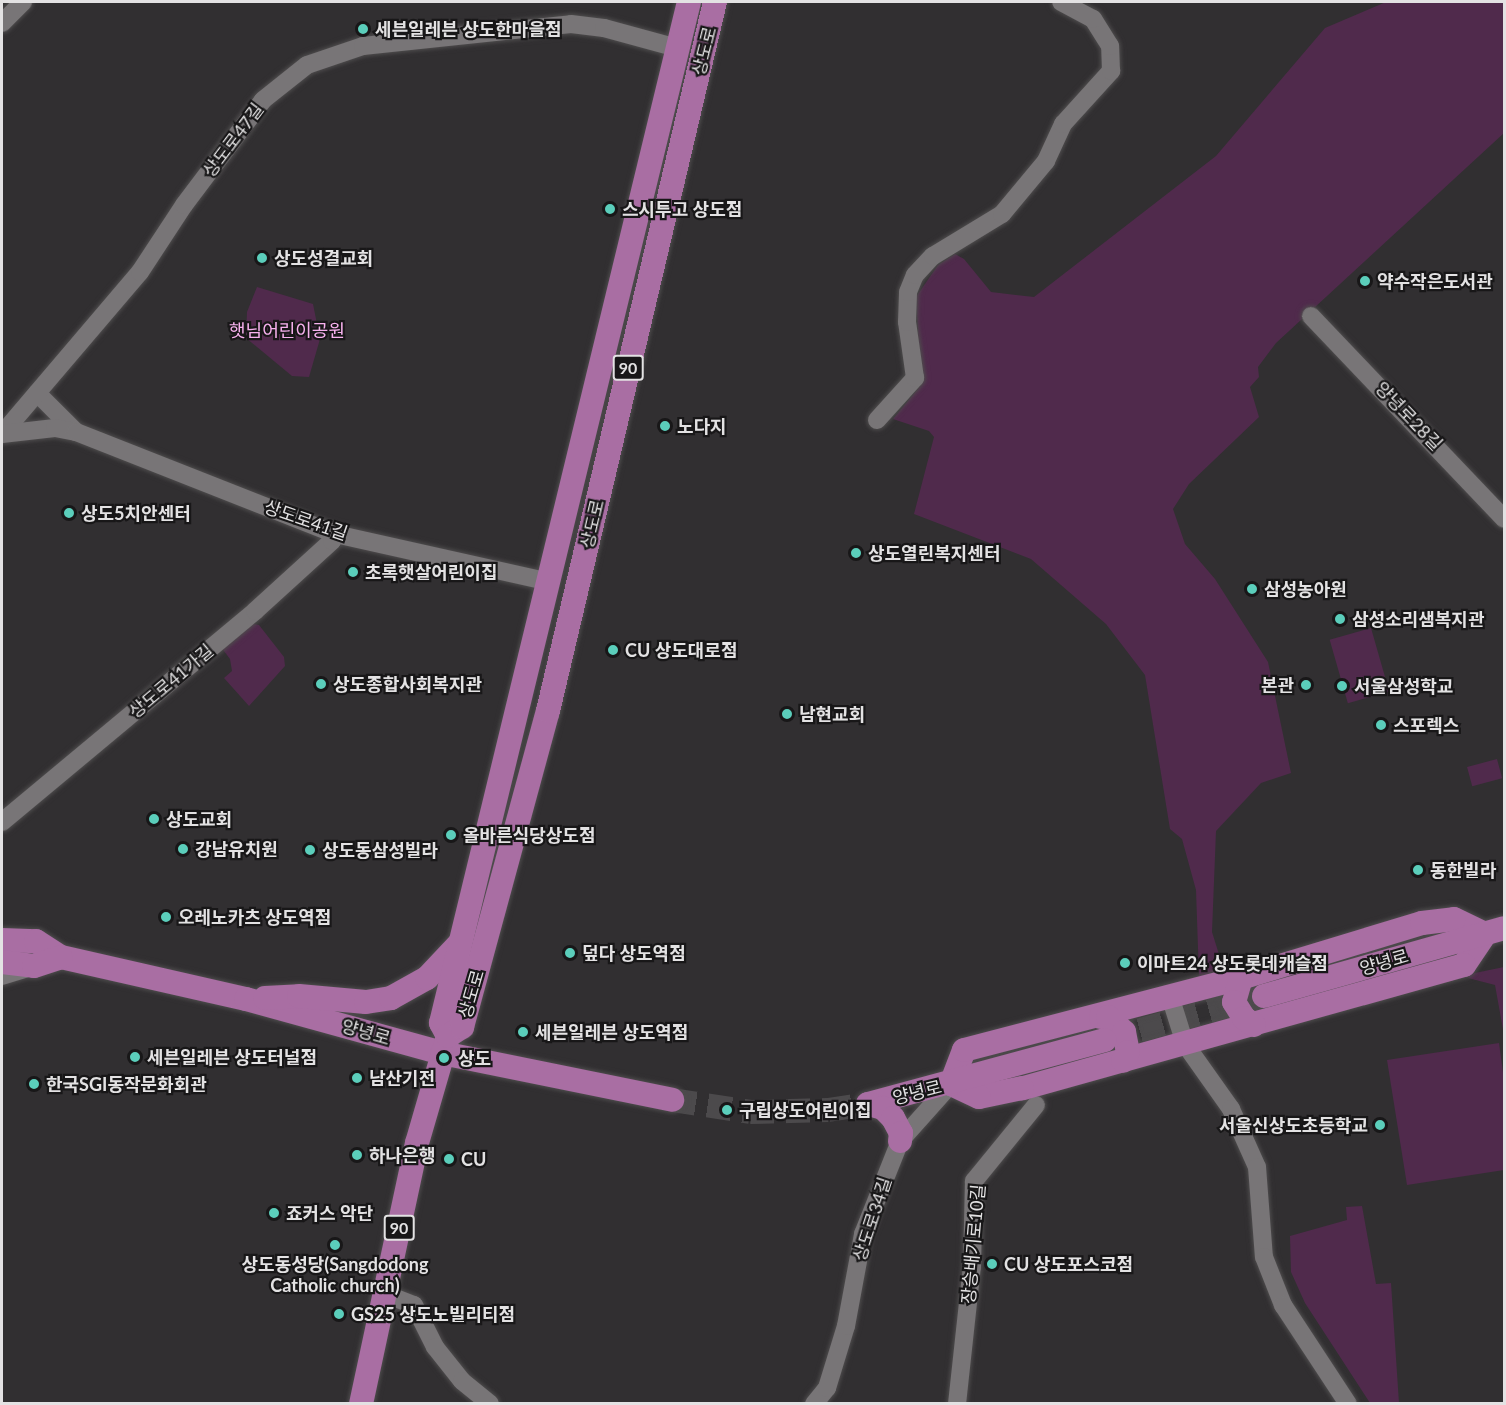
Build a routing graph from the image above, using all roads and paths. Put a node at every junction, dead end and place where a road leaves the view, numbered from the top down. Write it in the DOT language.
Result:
graph roads {
  1 [pos="23,2"];
  2 [pos="688,2"];
  3 [pos="716,2"];
  4 [pos="1061,2"];
  5 [pos="2,23"];
  6 [pos="677,48"];
  7 [pos="1311,316"];
  8 [pos="37,393"];
  9 [pos="877,420"];
  10 [pos="76,432"];
  11 [pos="2,434"];
  12 [pos="1504,519"];
  13 [pos="561,522"];
  14 [pos="591,529"];
  15 [pos="335,534"];
  16 [pos="546,581"];
  17 [pos="2,822"];
  18 [pos="1495,931"];
  19 [pos="464,938"];
  20 [pos="2,940"];
  21 [pos="61,957"];
  22 [pos="2,962"];
  23 [pos="34,966"];
  24 [pos="2,976"];
  25 [pos="1241,978"];
  26 [pos="1170,996"];
  27 [pos="1264,996"];
  28 [pos="246,999"];
  29 [pos="1101,1017"];
  30 [pos="1254,1025"];
  31 [pos="1105,1040"];
  32 [pos="1185,1044"];
  33 [pos="445,1045"];
  34 [pos="1123,1061"];
  35 [pos="951,1084"];
  36 [pos="672,1100"];
  37 [pos="1036,1105"];
  38 [pos="900,1141"];
  39 [pos="385,1294"];
  40 [pos="362,1404"];
  41 [pos="490,1404"];
  42 [pos="814,1404"];
  43 [pos="957,1404"];
  44 [pos="1348,1404"];
  1 -- 5 [label="street"];
  2 -- 6 [label="main road, 상도로 / 90"];
  3 -- 14 [label="main road, 상도로 / 90"];
  4 -- 9 [label="street"];
  6 -- 8 [label="street, 상도로47길"];
  6 -- 13 [label="main road, 상도로 / 90"];
  7 -- 12 [label="street, 양녕로28길"];
  8 -- 10 [label="street, 상도로41길"];
  8 -- 11 [label="street, 상도로47길"];
  10 -- 11 [label="street, 상도로41길"];
  10 -- 15 [label="street, 상도로41길"];
  13 -- 14 [label="main road"];
  13 -- 16 [label="main road, 상도로 / 90"];
  14 -- 33 [label="main road, 상도로 / 90"];
  15 -- 16 [label="street, 상도로41길"];
  15 -- 17 [label="street, 상도로41가길"];
  16 -- 19 [label="main road, 상도로 / 90"];
  18 -- 25 [label="main road"];
  18 -- 27 [label="main road, 양녕로"];
  18 -- 30 [label="main road"];
  19 -- 28 [label="main road"];
  19 -- 33 [label="main road, 상도로 / 90"];
  20 -- 21 [label="main road, 양녕로"];
  21 -- 23 [label="main road"];
  21 -- 28 [label="main road, 양녕로"];
  22 -- 23 [label="main road"];
  23 -- 24 [label="street"];
  25 -- 26 [label="main road"];
  25 -- 30 [label="main road"];
  26 -- 29 [label="main road"];
  26 -- 32 [label="street"];
  28 -- 33 [label="main road, 양녕로"];
  29 -- 34 [label="main road"];
  29 -- 35 [label="main road"];
  30 -- 32 [label="main road"];
  31 -- 35 [label="main road, 양녕로"];
  32 -- 34 [label="main road"];
  32 -- 44 [label="street"];
  33 -- 36 [label="main road, 양녕로"];
  33 -- 39 [label="main road, 상도로 / 90"];
  34 -- 35 [label="main road"];
  35 -- 38 [label="street, 상도로34길"];
  35 -- 38 [label="main road, 양녕로"];
  37 -- 43 [label="street, 장승배기로10길"];
  38 -- 42 [label="street, 상도로34길"];
  39 -- 40 [label="main road, 상도로 / 90"];
  39 -- 41 [label="street"];
}
